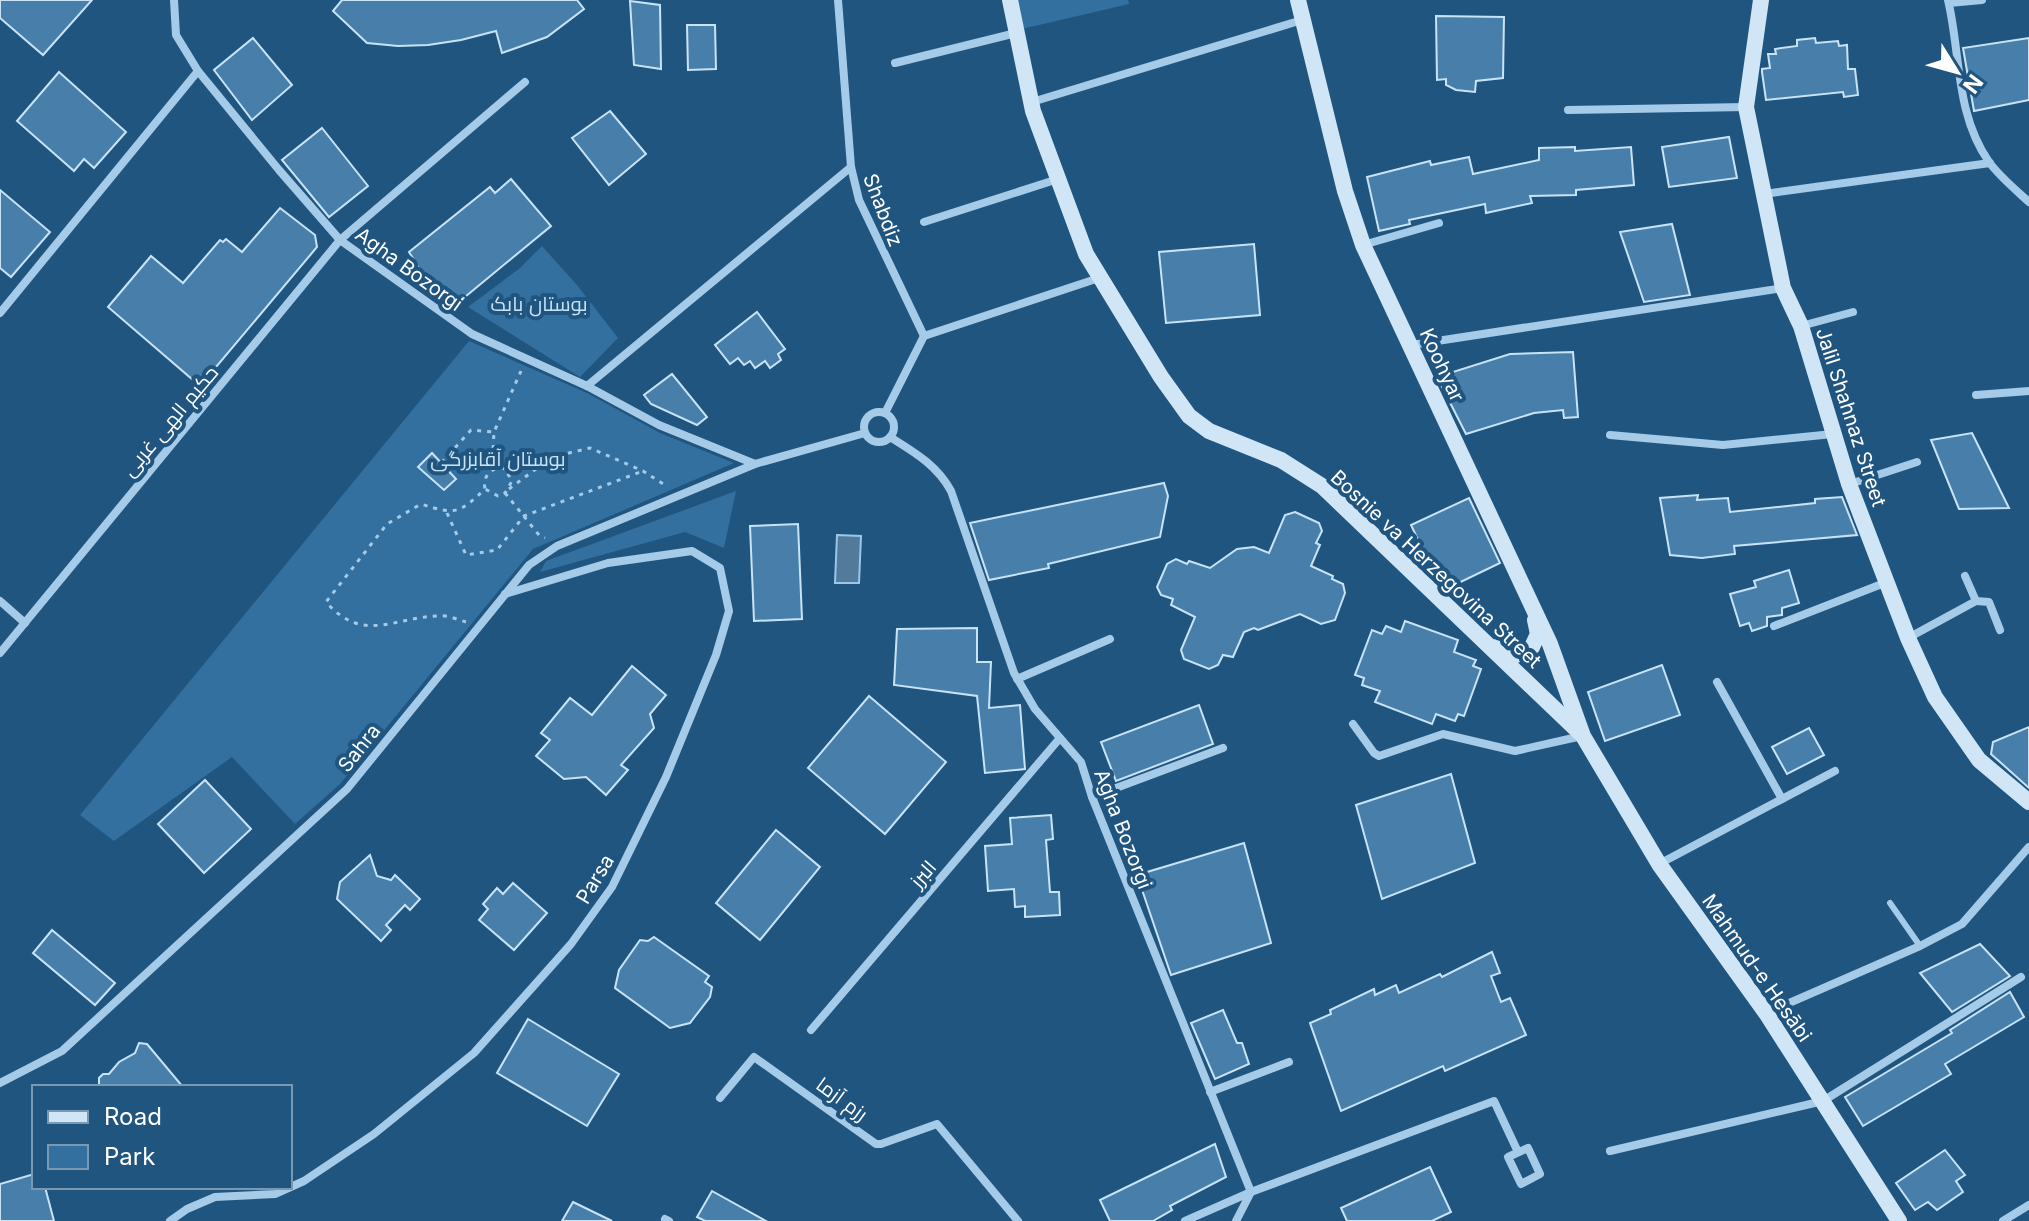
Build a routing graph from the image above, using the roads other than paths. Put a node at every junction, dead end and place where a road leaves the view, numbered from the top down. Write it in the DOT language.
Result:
graph roads {
  1 [pos="174,0"];
  2 [pos="838,0"];
  3 [pos="1010,0"];
  4 [pos="1298,0"];
  5 [pos="1761,0"];
  6 [pos="1982,0"];
  7 [pos="1948,2"];
  8 [pos="1302,20"];
  9 [pos="1017,32"];
  10 [pos="895,63"];
  11 [pos="198,71"];
  12 [pos="525,82"];
  13 [pos="1032,102"];
  14 [pos="1746,107"];
  15 [pos="1568,110"];
  16 [pos="1990,163"];
  17 [pos="851,167"];
  18 [pos="1058,179"];
  19 [pos="1763,194"];
  20 [pos="2029,202"];
  21 [pos="924,222"];
  22 [pos="1439,223"];
  23 [pos="340,240"];
  24 [pos="1363,245"];
  25 [pos="1099,278"];
  26 [pos="1783,288"];
  27 [pos="1853,312"];
  28 [pos="0,313"];
  29 [pos="1801,326"];
  30 [pos="924,336"];
  31 [pos="1410,345"];
  32 [pos="587,386"];
  33 [pos="2029,391"];
  34 [pos="1976,395"];
  35 [pos="885,413"];
  36 [pos="865,433"];
  37 [pos="1833,434"];
  38 [pos="1610,435"];
  39 [pos="890,437"];
  40 [pos="1917,462"];
  41 [pos="755,464"];
  42 [pos="1849,484"];
  43 [pos="1965,576"];
  44 [pos="1887,582"];
  45 [pos="505,594"];
  46 [pos="0,601"];
  47 [pos="1976,601"];
  48 [pos="1533,607"];
  49 [pos="25,623"];
  50 [pos="1774,626"];
  51 [pos="2000,630"];
  52 [pos="1908,638"];
  53 [pos="1110,639"];
  54 [pos="1484,641"];
  55 [pos="0,653"];
  56 [pos="1017,679"];
  57 [pos="1717,682"];
  58 [pos="1353,724"];
  59 [pos="1583,736"];
  60 [pos="1060,738"];
  61 [pos="1223,748"];
  62 [pos="1835,771"];
  63 [pos="1092,797"];
  64 [pos="1782,799"];
  65 [pos="2029,802"];
  66 [pos="2029,847"];
  67 [pos="1659,864"];
  68 [pos="1890,903"];
  69 [pos="1920,946"];
  70 [pos="2021,977"];
  71 [pos="1766,1013"];
  72 [pos="811,1030"];
  73 [pos="1289,1062"];
  74 [pos="0,1083"];
  75 [pos="1210,1092"];
  76 [pos="720,1098"];
  77 [pos="1823,1101"];
  78 [pos="1610,1151"];
  79 [pos="1518,1152"];
  80 [pos="292,1186"];
  81 [pos="286,1189"];
  82 [pos="1251,1192"];
  83 [pos="2029,1205"];
  84 [pos="170,1221"];
  85 [pos="1018,1221"];
  86 [pos="1185,1221"];
  87 [pos="1236,1221"];
  88 [pos="1899,1221"];
  89 [pos="2003,1221"];
  1 -- 11 [label="street, Agha Bozorgi"];
  2 -- 17 [label="street, Shabdiz"];
  3 -- 9 [label="street, Bosnie va Herzegovina Street"];
  4 -- 8 [label="street, Koohyar"];
  5 -- 14 [label="street, Jalil Shahnaz Street"];
  6 -- 7 [label="street"];
  7 -- 16 [label="street"];
  8 -- 13 [label="street"];
  8 -- 24 [label="street, Koohyar"];
  9 -- 10 [label="street"];
  9 -- 13 [label="street, Bosnie va Herzegovina Street"];
  11 -- 23 [label="street, Agha Bozorgi"];
  11 -- 28 [label="street"];
  12 -- 23 [label="street, حکیم الهی غربی"];
  13 -- 18 [label="street, Bosnie va Herzegovina Street"];
  14 -- 15 [label="street"];
  14 -- 19 [label="street, Jalil Shahnaz Street"];
  16 -- 19 [label="street"];
  16 -- 20 [label="street"];
  17 -- 30 [label="street, Shabdiz"];
  17 -- 32 [label="street"];
  18 -- 21 [label="street"];
  18 -- 25 [label="street, Bosnie va Herzegovina Street"];
  19 -- 26 [label="street, Jalil Shahnaz Street"];
  22 -- 24 [label="street"];
  23 -- 32 [label="street, Agha Bozorgi"];
  23 -- 49 [label="street, حکیم الهی غربی"];
  24 -- 31 [label="street, Koohyar"];
  25 -- 30 [label="street"];
  25 -- 54 [label="street, Bosnie va Herzegovina Street"];
  26 -- 29 [label="street, Jalil Shahnaz Street"];
  26 -- 31 [label="street"];
  27 -- 29 [label="street"];
  29 -- 37 [label="street, Jalil Shahnaz Street"];
  30 -- 35 [label="street"];
  31 -- 48 [label="street, Koohyar"];
  32 -- 41 [label="street, Agha Bozorgi"];
  33 -- 34 [label="street"];
  35 -- 36 [label="street"];
  35 -- 39 [label="street"];
  36 -- 39 [label="street"];
  36 -- 41 [label="street"];
  37 -- 38 [label="street"];
  37 -- 42 [label="street, Jalil Shahnaz Street"];
  39 -- 56 [label="street, Agha Bozorgi"];
  40 -- 42 [label="street"];
  41 -- 45 [label="street, Sahra"];
  42 -- 44 [label="street, Jalil Shahnaz Street"];
  43 -- 47 [label="street"];
  44 -- 50 [label="street"];
  44 -- 52 [label="street, Jalil Shahnaz Street"];
  45 -- 74 [label="street, Sahra"];
  45 -- 80 [label="street, Parsa"];
  46 -- 49 [label="street"];
  47 -- 51 [label="street"];
  47 -- 52 [label="street"];
  48 -- 54 [label="street"];
  48 -- 59 [label="street, Koohyar"];
  49 -- 55 [label="street, حکیم الهی غربی"];
  52 -- 65 [label="street, Jalil Shahnaz Street"];
  53 -- 56 [label="street"];
  54 -- 59 [label="street, Bosnie va Herzegovina Street"];
  56 -- 60 [label="street, Agha Bozorgi"];
  57 -- 64 [label="street"];
  58 -- 59 [label="street"];
  59 -- 67 [label="street, Mahmud-e Hesābi"];
  60 -- 63 [label="street, Agha Bozorgi"];
  60 -- 72 [label="street, البرز"];
  61 -- 63 [label="street"];
  62 -- 64 [label="street"];
  63 -- 75 [label="street, Agha Bozorgi"];
  64 -- 67 [label="street"];
  66 -- 69 [label="street"];
  67 -- 71 [label="street, Mahmud-e Hesābi"];
  68 -- 69 [label="lane"];
  69 -- 71 [label="street"];
  70 -- 77 [label="street"];
  71 -- 77 [label="street, Mahmud-e Hesābi"];
  73 -- 75 [label="street"];
  75 -- 82 [label="street, Agha Bozorgi"];
  76 -- 85 [label="street, رزم آزما"];
  77 -- 78 [label="street"];
  77 -- 88 [label="street, Mahmud-e Hesābi"];
  79 -- 79 [label="street"];
  79 -- 82 [label="street"];
  81 -- 84 [label="street, Parsa"];
  82 -- 86 [label="street"];
  82 -- 87 [label="street"];
  83 -- 89 [label="street"];
}
